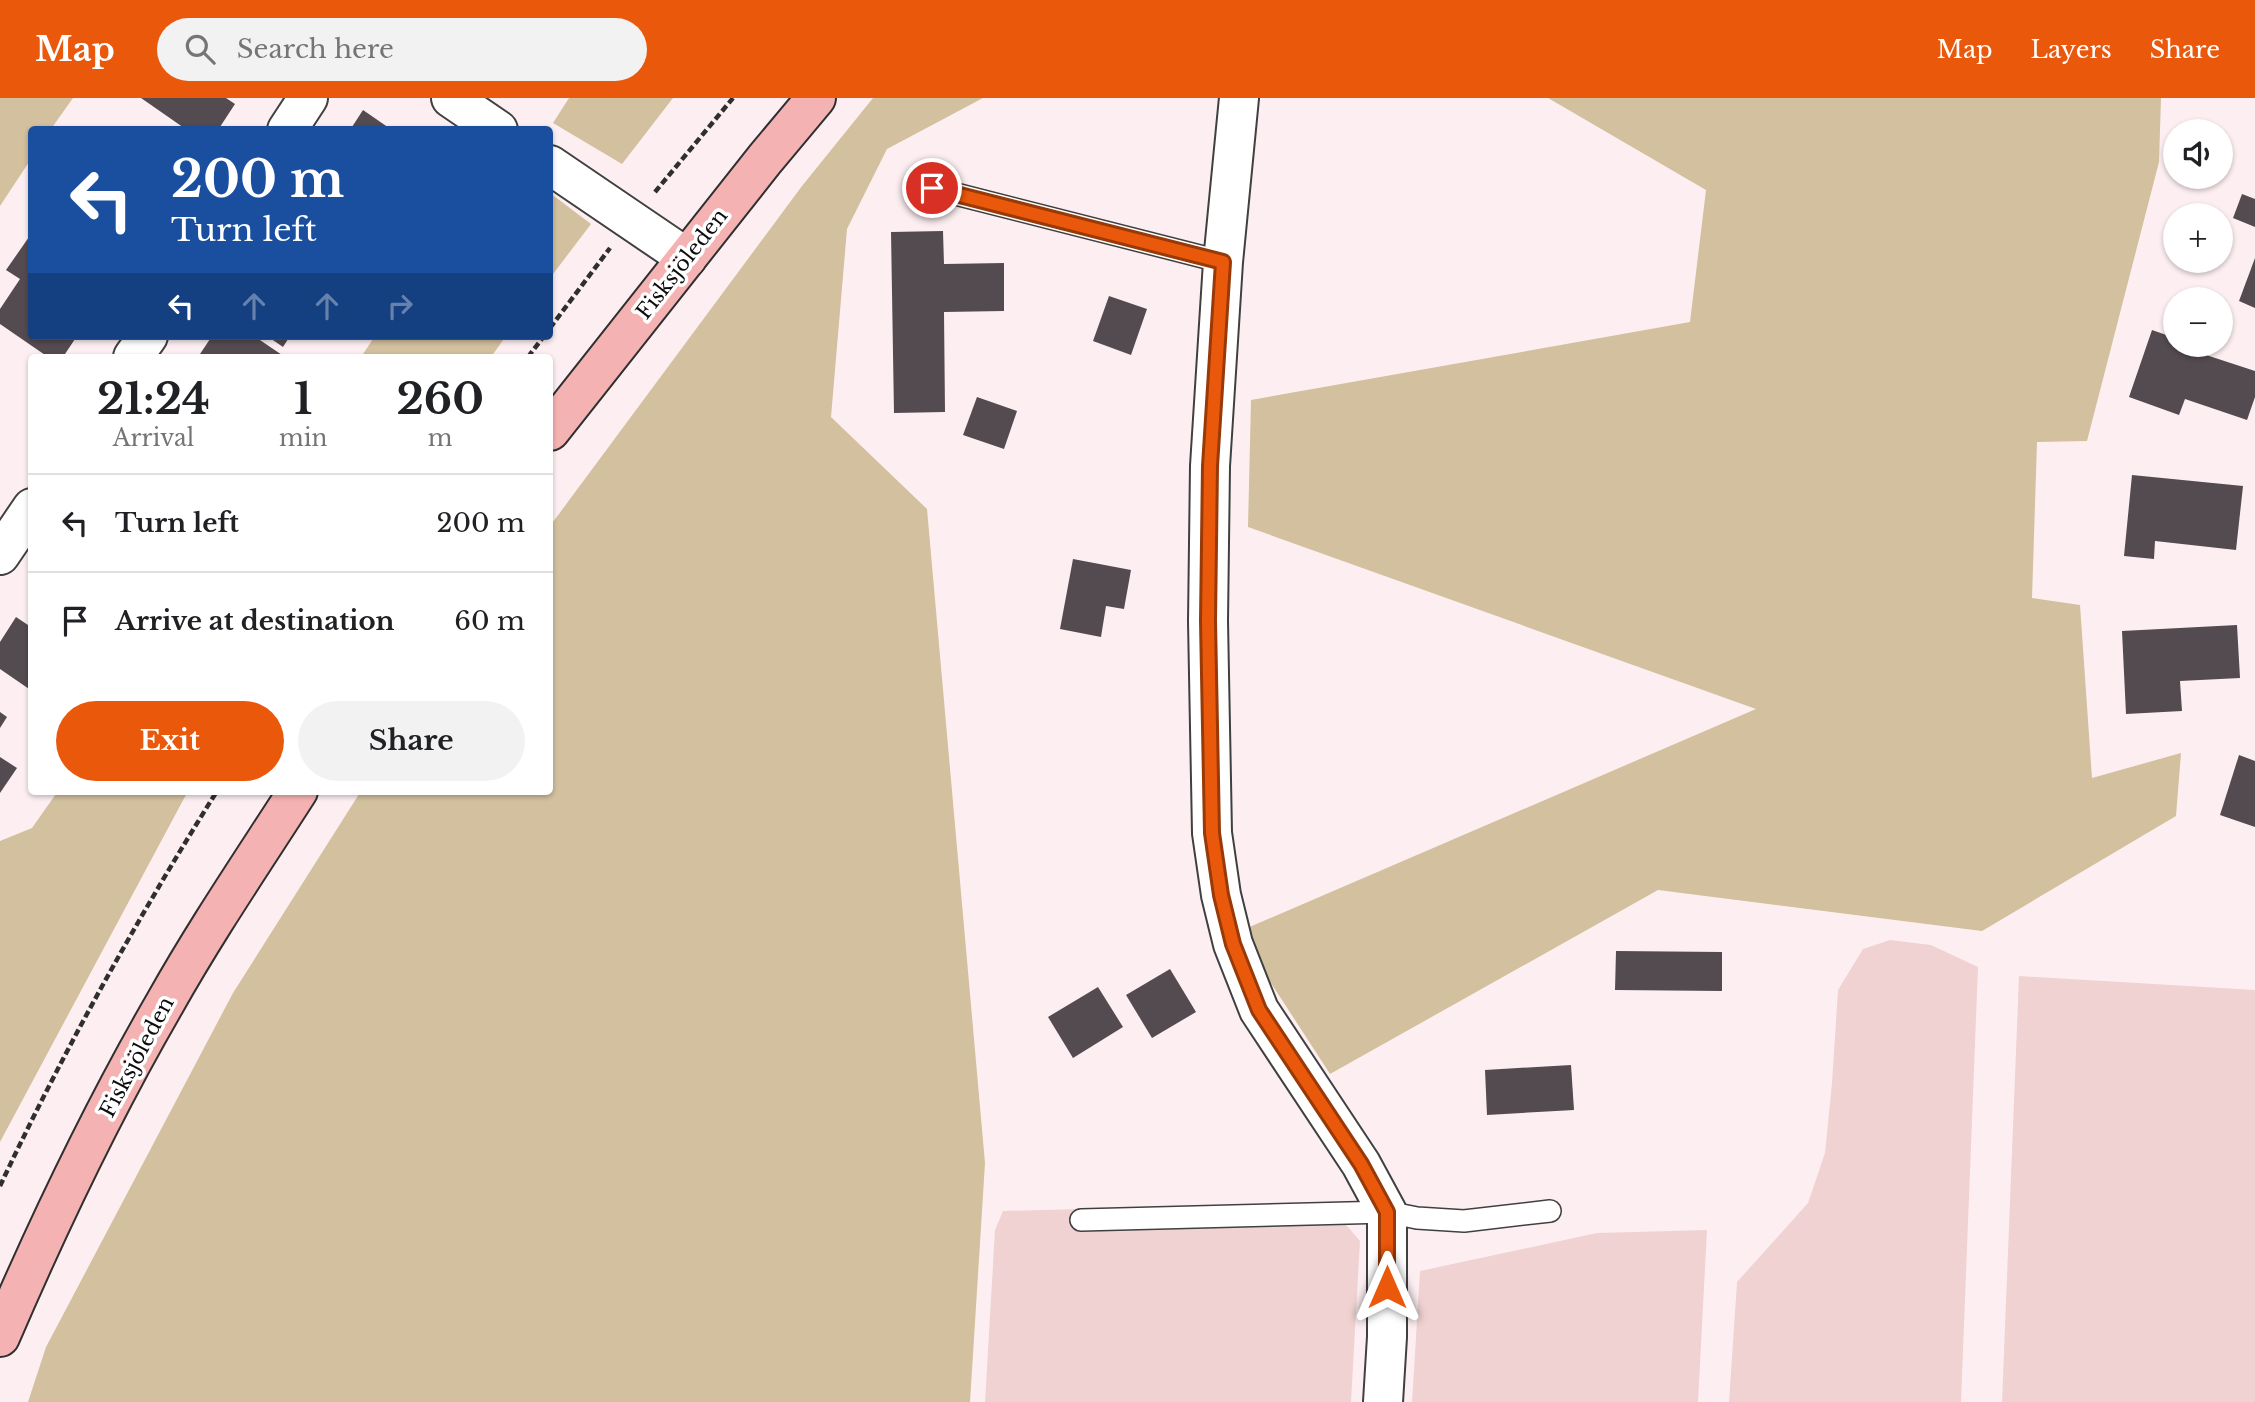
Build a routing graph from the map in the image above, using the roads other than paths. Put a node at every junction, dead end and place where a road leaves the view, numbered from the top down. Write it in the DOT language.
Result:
graph roads {
  1 [pos="308,98"];
  2 [pos="451,98"];
  3 [pos="816,98"];
  4 [pos="1239,98"];
  5 [pos="290,126"];
  6 [pos="492,126"];
  7 [pos="553,166"];
  8 [pos="932,188"];
  9 [pos="687,258"];
  10 [pos="1223,262"];
  11 [pos="553,427"];
  12 [pos="28,514"];
  13 [pos="0,555"];
  14 [pos="296,795"];
  15 [pos="1550,1211"];
  16 [pos="1387,1212"];
  17 [pos="1081,1220"];
  18 [pos="0,1337"];
  19 [pos="1383,1402"];
  1 -- 5 [label="street"];
  2 -- 6 [label="street"];
  3 -- 9 [label="street, Fisksjöleden"];
  4 -- 10 [label="street"];
  7 -- 9 [label="street"];
  8 -- 10 [label="lane"];
  9 -- 11 [label="street, Fisksjöleden"];
  10 -- 16 [label="street"];
  12 -- 13 [label="street"];
  14 -- 18 [label="street, Fisksjöleden"];
  15 -- 16 [label="lane"];
  16 -- 17 [label="lane"];
  16 -- 19 [label="street"];
}
